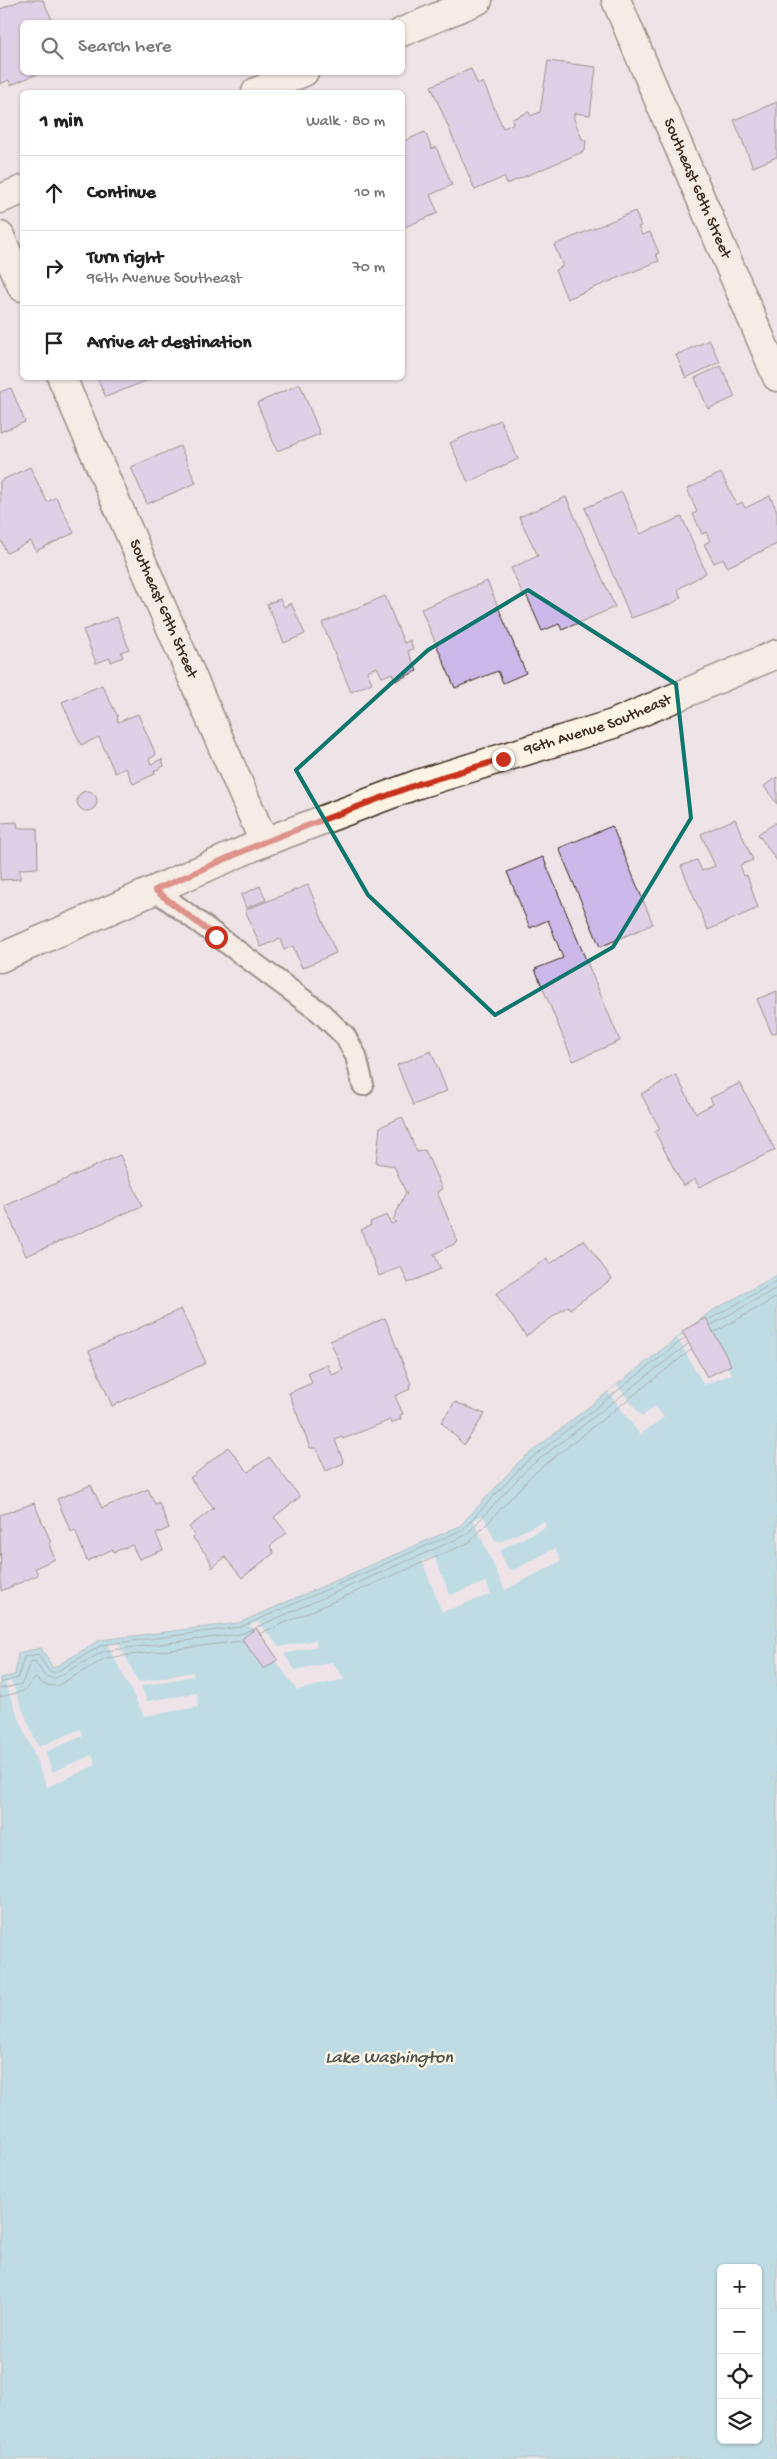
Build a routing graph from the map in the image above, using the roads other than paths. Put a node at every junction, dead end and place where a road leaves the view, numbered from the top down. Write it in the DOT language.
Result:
graph roads {
  1 [pos="478,0"];
  2 [pos="616,0"];
  3 [pos="405,31"];
  4 [pos="297,75"];
  5 [pos="261,90"];
  6 [pos="20,191"];
  7 [pos="0,199"];
  8 [pos="0,236"];
  9 [pos="20,283"];
  10 [pos="777,377"];
  11 [pos="63,380"];
  12 [pos="777,654"];
  13 [pos="264,842"];
  14 [pos="155,890"];
  15 [pos="0,958"];
  16 [pos="363,1085"];
  1 -- 3 [label="street"];
  2 -- 10 [label="street, Southeast 68th Street"];
  4 -- 5 [label="street"];
  6 -- 7 [label="street"];
  8 -- 9 [label="street"];
  11 -- 13 [label="street, Southeast 69th Street"];
  12 -- 13 [label="street, 96th Avenue Southeast"];
  13 -- 14 [label="street, 96th Avenue Southeast"];
  14 -- 15 [label="street, 96th Avenue Southeast"];
  14 -- 16 [label="lane"];
}
